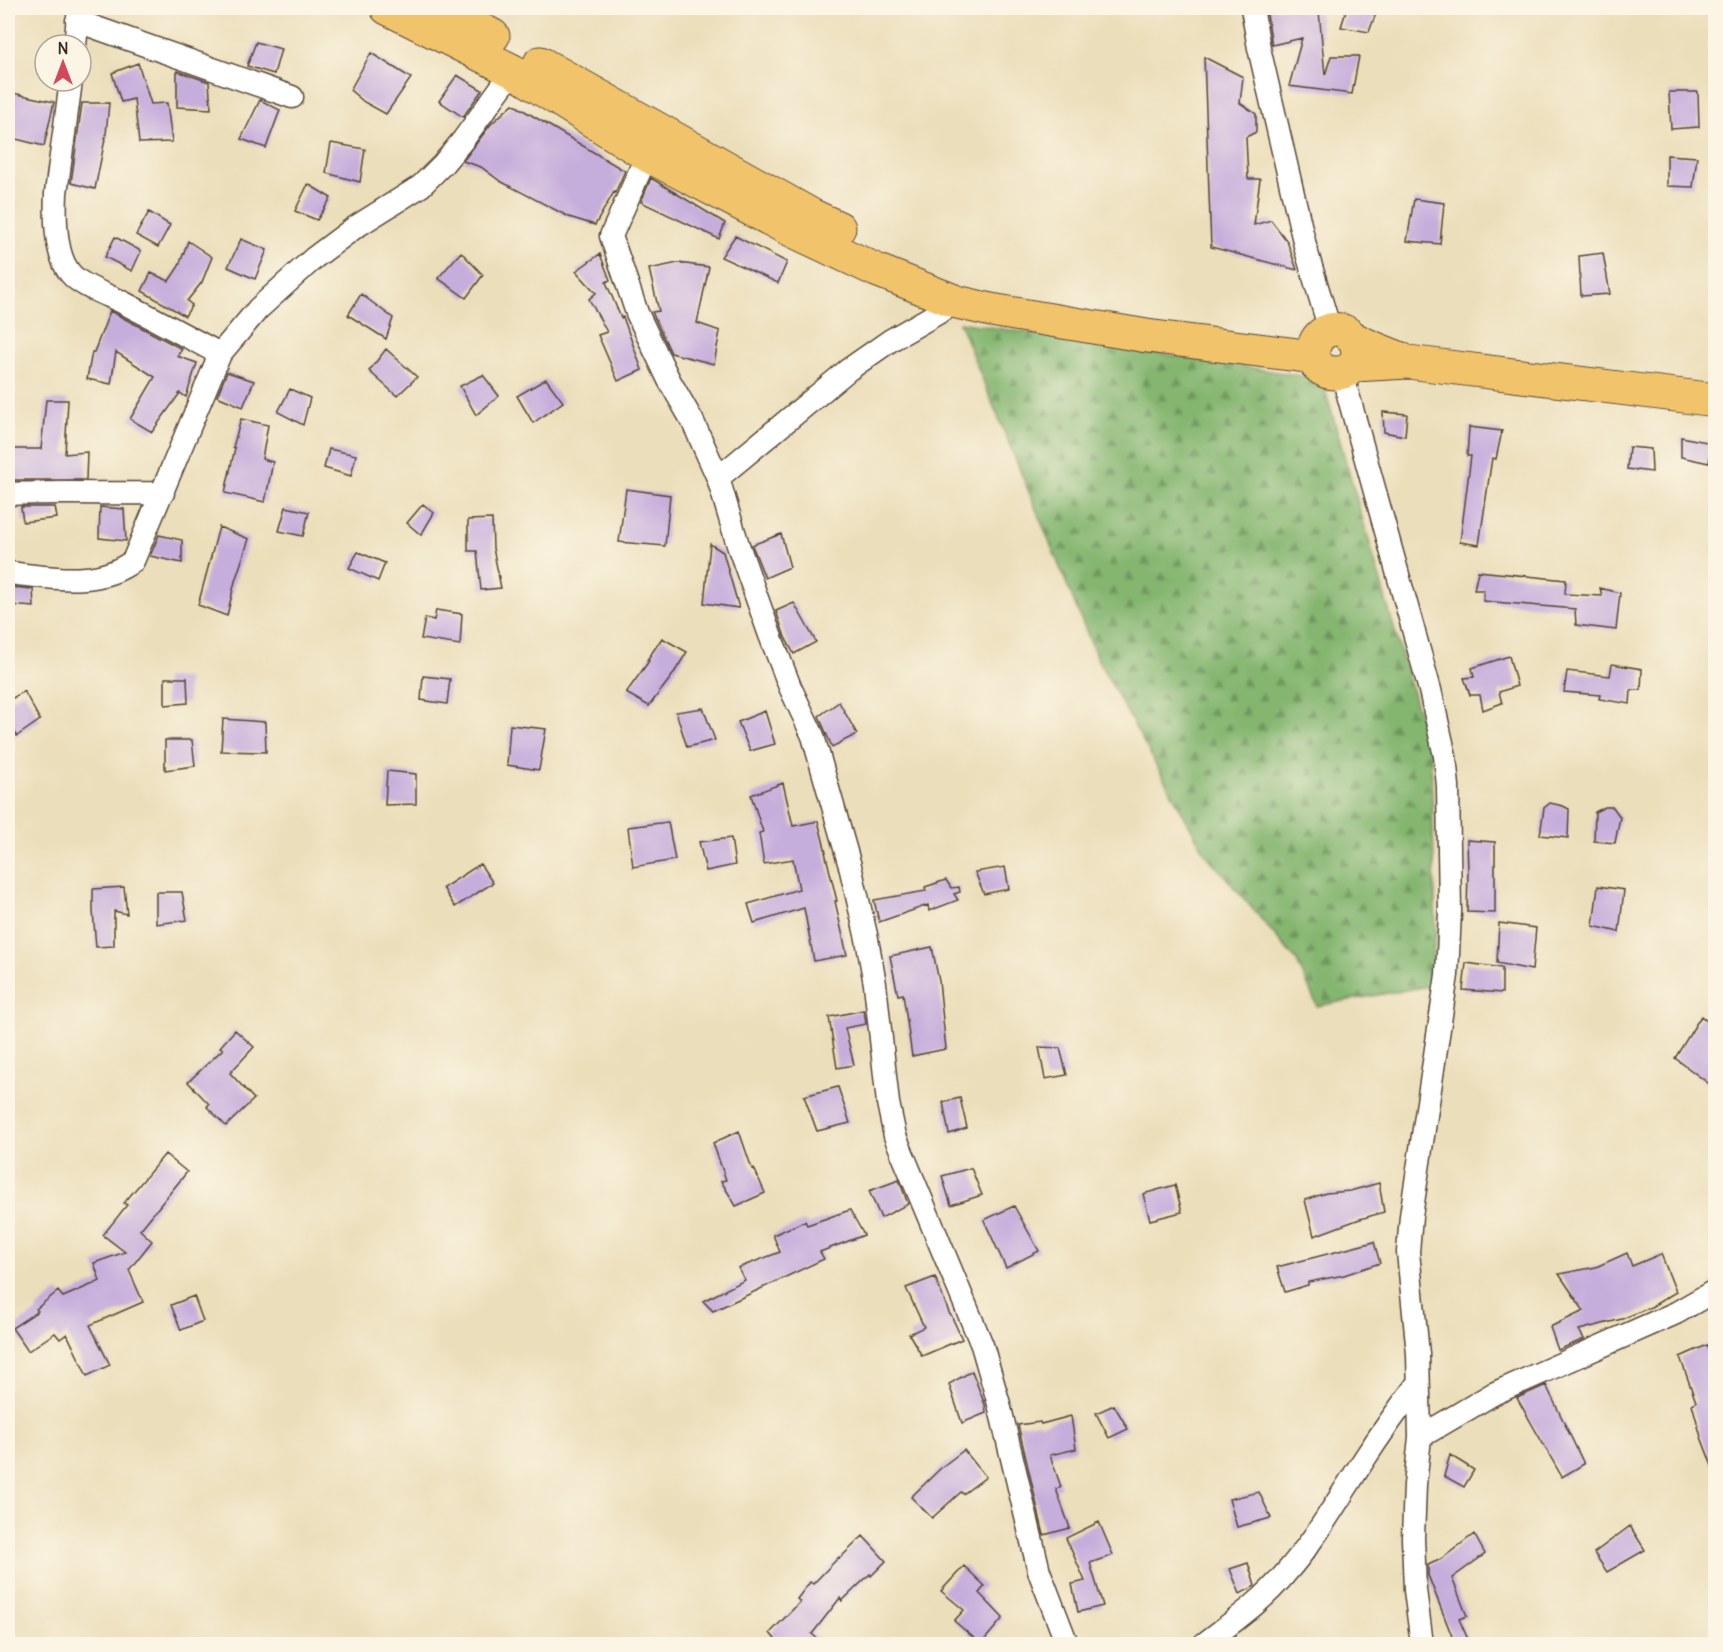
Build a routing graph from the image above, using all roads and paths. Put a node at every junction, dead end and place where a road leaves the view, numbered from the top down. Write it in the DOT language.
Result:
graph roads {
  1 [pos="387,8"];
  2 [pos="441,8"];
  3 [pos="1252,8"];
  4 [pos="78,14"];
  5 [pos="76,33"];
  6 [pos="513,71"];
  7 [pos="69,93"];
  8 [pos="292,97"];
  9 [pos="647,155"];
  10 [pos="957,302"];
  11 [pos="1335,351"];
  12 [pos="220,354"];
  13 [pos="1716,400"];
  14 [pos="718,478"];
  15 [pos="163,493"];
  16 [pos="8,494"];
  17 [pos="8,573"];
  18 [pos="1716,1290"];
  19 [pos="1418,1383"];
  20 [pos="1420,1437"];
  21 [pos="1067,1644"];
  22 [pos="1204,1644"];
  23 [pos="1422,1644"];
  1 -- 6 [label="highway"];
  2 -- 11 [label="highway"];
  3 -- 11 [label="street"];
  4 -- 5 [label="street"];
  4 -- 8 [label="street"];
  6 -- 9 [label="highway"];
  6 -- 12 [label="street"];
  7 -- 12 [label="street"];
  9 -- 10 [label="highway"];
  9 -- 14 [label="street"];
  10 -- 11 [label="highway"];
  10 -- 14 [label="street"];
  11 -- 13 [label="highway"];
  11 -- 19 [label="street"];
  12 -- 15 [label="street"];
  14 -- 21 [label="street"];
  15 -- 16 [label="street"];
  15 -- 17 [label="street"];
  18 -- 20 [label="street"];
  19 -- 20 [label="street"];
  19 -- 22 [label="street"];
  20 -- 23 [label="street"];
}
